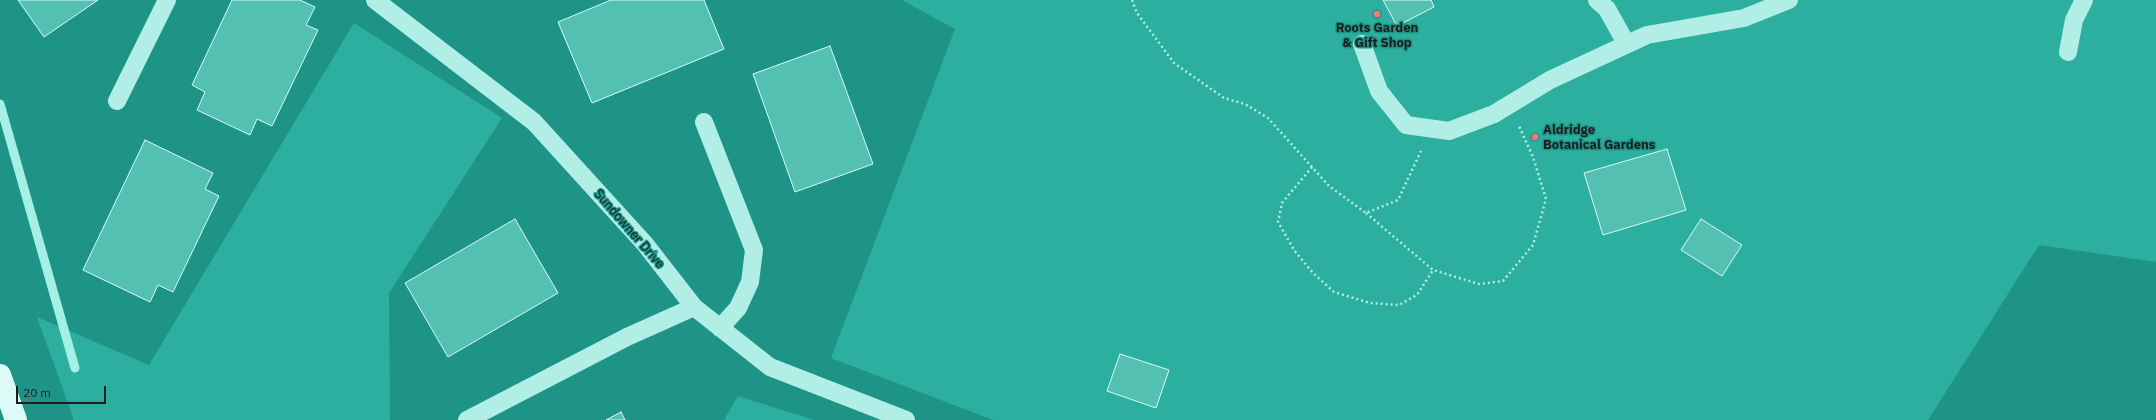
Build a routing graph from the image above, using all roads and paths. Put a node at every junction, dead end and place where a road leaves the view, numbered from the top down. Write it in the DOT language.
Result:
graph roads {
  1 [pos="167,0"];
  2 [pos="375,0"];
  3 [pos="1132,0"];
  4 [pos="1597,0"];
  5 [pos="1789,0"];
  6 [pos="2084,0"];
  7 [pos="1626,43"];
  8 [pos="1362,44"];
  9 [pos="2068,52"];
  10 [pos="117,101"];
  11 [pos="1509,104"];
  12 [pos="704,122"];
  13 [pos="1432,129"];
  14 [pos="1312,168"];
  15 [pos="1366,213"];
  16 [pos="1433,270"];
  17 [pos="694,307"];
  18 [pos="720,328"];
  19 [pos="0,375"];
  20 [pos="16,420"];
  21 [pos="467,420"];
  22 [pos="906,420"];
  1 -- 10 [label="lane"];
  2 -- 17 [label="lane, Sundowner Drive"];
  3 -- 14 [label="path"];
  4 -- 7 [label="lane"];
  5 -- 7 [label="lane"];
  6 -- 9 [label="lane"];
  7 -- 11 [label="lane"];
  8 -- 13 [label="lane"];
  11 -- 13 [label="lane"];
  11 -- 16 [label="path"];
  12 -- 18 [label="lane"];
  13 -- 15 [label="path"];
  14 -- 15 [label="path"];
  14 -- 16 [label="path"];
  15 -- 16 [label="path"];
  17 -- 18 [label="lane, Sundowner Drive"];
  17 -- 21 [label="lane"];
  18 -- 22 [label="lane, Sundowner Drive"];
  19 -- 20 [label="street"];
}
